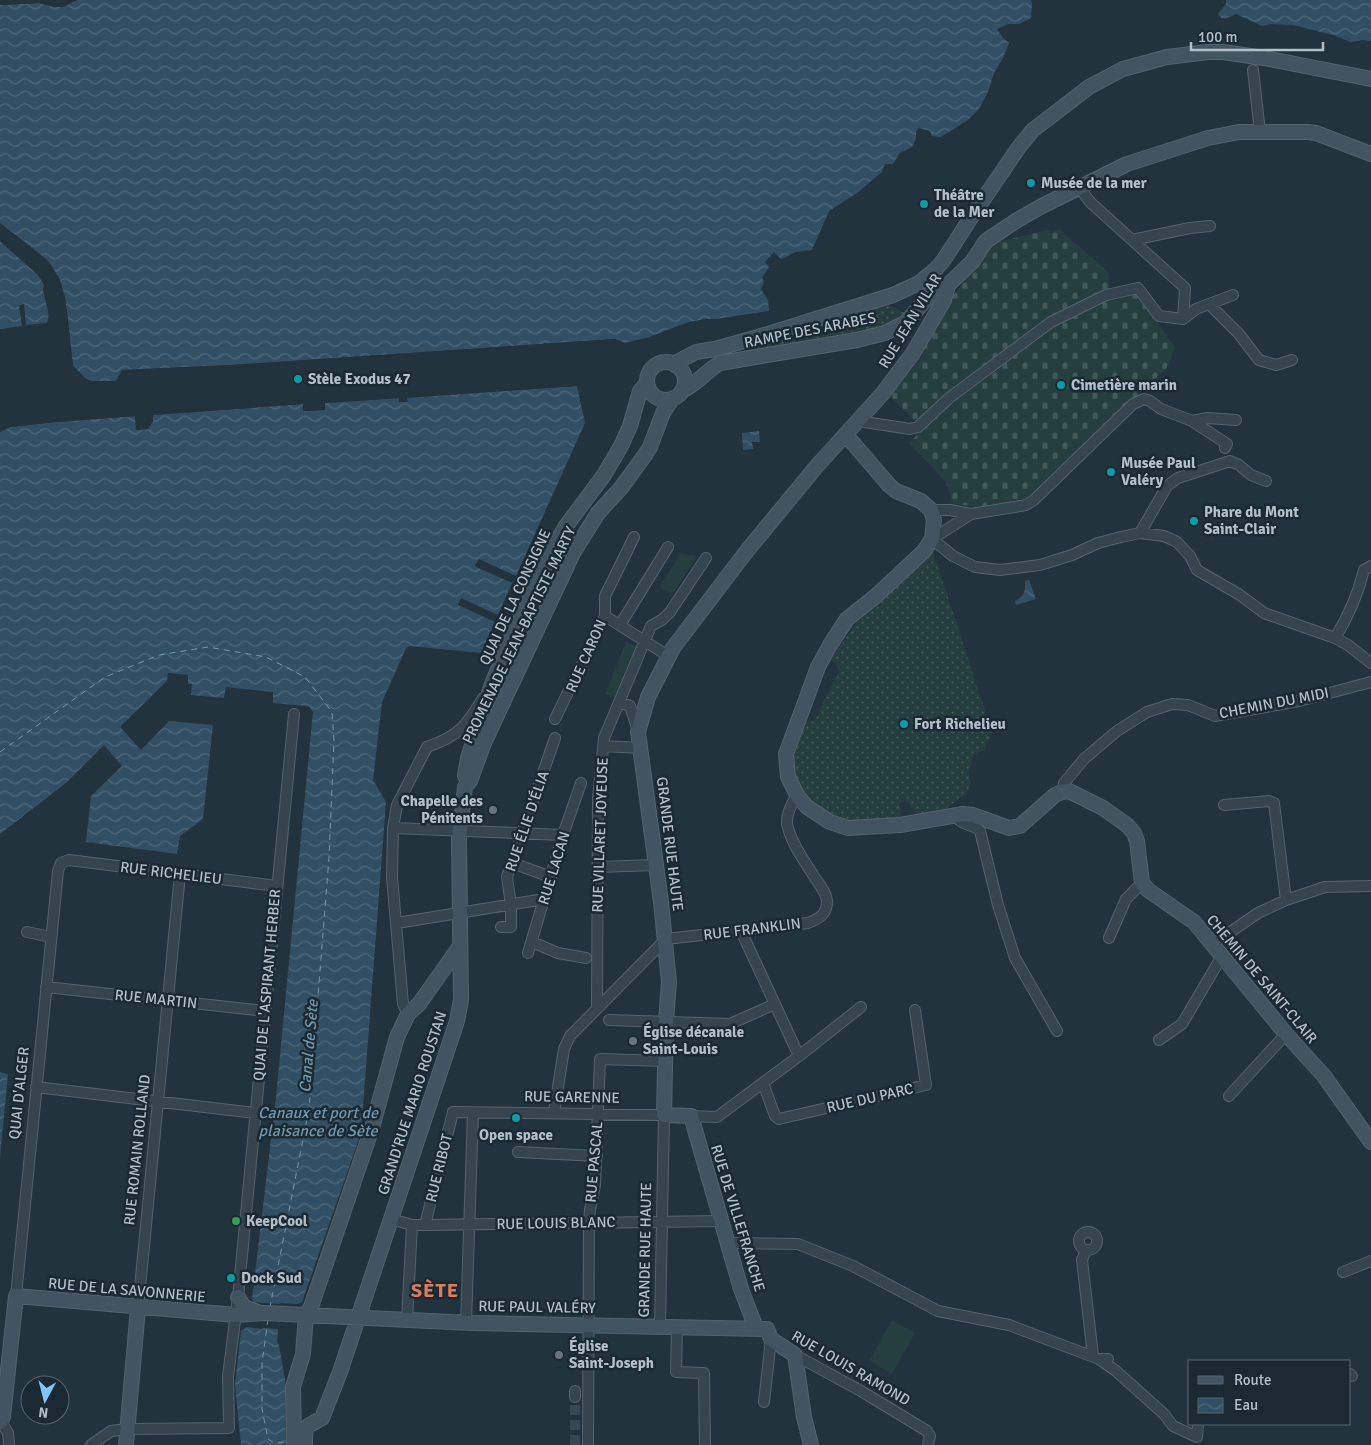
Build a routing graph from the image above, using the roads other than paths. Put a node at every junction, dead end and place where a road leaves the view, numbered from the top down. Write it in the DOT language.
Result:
graph roads {
  1 [pos="1253,70"];
  2 [pos="1371,79"];
  3 [pos="1260,132"];
  4 [pos="1371,154"];
  5 [pos="1079,187"];
  6 [pos="1210,226"];
  7 [pos="1132,240"];
  8 [pos="946,287"];
  9 [pos="1233,295"];
  10 [pos="1209,304"];
  11 [pos="1182,319"];
  12 [pos="716,349"];
  13 [pos="1292,360"];
  14 [pos="675,365"];
  15 [pos="647,383"];
  16 [pos="680,386"];
  17 [pos="1236,420"];
  18 [pos="858,421"];
  19 [pos="1192,421"];
  20 [pos="846,435"];
  21 [pos="1228,445"];
  22 [pos="1266,481"];
  23 [pos="931,510"];
  24 [pos="971,514"];
  25 [pos="1140,533"];
  26 [pos="634,537"];
  27 [pos="932,539"];
  28 [pos="668,547"];
  29 [pos="706,558"];
  30 [pos="1371,566"];
  31 [pos="605,616"];
  32 [pos="620,624"];
  33 [pos="1335,638"];
  34 [pos="644,641"];
  35 [pos="662,652"];
  36 [pos="1371,663"];
  37 [pos="1371,682"];
  38 [pos="492,684"];
  39 [pos="619,702"];
  40 [pos="294,714"];
  41 [pos="555,720"];
  42 [pos="638,732"];
  43 [pos="555,738"];
  44 [pos="603,746"];
  45 [pos="640,748"];
  46 [pos="470,766"];
  47 [pos="581,783"];
  48 [pos="1062,792"];
  49 [pos="797,795"];
  50 [pos="1224,805"];
  51 [pos="956,816"];
  52 [pos="393,828"];
  53 [pos="459,831"];
  54 [pos="521,834"];
  55 [pos="563,835"];
  56 [pos="65,861"];
  57 [pos="512,862"];
  58 [pos="656,865"];
  59 [pos="597,867"];
  60 [pos="180,874"];
  61 [pos="551,877"];
  62 [pos="1142,883"];
  63 [pos="277,886"];
  64 [pos="1371,886"];
  65 [pos="544,899"];
  66 [pos="1286,900"];
  67 [pos="511,905"];
  68 [pos="460,913"];
  69 [pos="397,923"];
  70 [pos="501,927"];
  71 [pos="741,931"];
  72 [pos="27,932"];
  73 [pos="51,937"];
  74 [pos="1109,938"];
  75 [pos="666,939"];
  76 [pos="532,942"];
  77 [pos="1213,944"];
  78 [pos="528,953"];
  79 [pos="1222,956"];
  80 [pos="586,958"];
  81 [pos="455,961"];
  82 [pos="46,987"];
  83 [pos="168,1000"];
  84 [pos="774,1004"];
  85 [pos="861,1007"];
  86 [pos="596,1008"];
  87 [pos="411,1009"];
  88 [pos="915,1010"];
  89 [pos="265,1011"];
  90 [pos="609,1020"];
  91 [pos="666,1022"];
  92 [pos="1057,1031"];
  93 [pos="1286,1034"];
  94 [pos="1159,1040"];
  95 [pos="799,1056"];
  96 [pos="665,1061"];
  97 [pos="763,1083"];
  98 [pos="36,1087"];
  99 [pos="1229,1096"];
  100 [pos="158,1101"];
  101 [pos="453,1112"];
  102 [pos="473,1112"];
  103 [pos="554,1112"];
  104 [pos="255,1113"];
  105 [pos="599,1114"];
  106 [pos="664,1115"];
  107 [pos="691,1116"];
  108 [pos="1371,1142"];
  109 [pos="518,1152"];
  110 [pos="597,1156"];
  111 [pos="392,1219"];
  112 [pos="722,1221"];
  113 [pos="589,1222"];
  114 [pos="662,1222"];
  115 [pos="412,1225"];
  116 [pos="425,1225"];
  117 [pos="469,1225"];
  118 [pos="728,1244"];
  119 [pos="1086,1250"];
  120 [pos="1371,1261"];
  121 [pos="1343,1272"];
  122 [pos="16,1296"];
  123 [pos="238,1297"];
  124 [pos="138,1308"];
  125 [pos="264,1313"];
  126 [pos="306,1315"];
  127 [pos="236,1316"];
  128 [pos="358,1318"];
  129 [pos="406,1320"];
  130 [pos="466,1323"];
  131 [pos="589,1324"];
  132 [pos="660,1326"];
  133 [pos="677,1327"];
  134 [pos="765,1332"];
  135 [pos="795,1355"];
  136 [pos="1100,1358"];
  137 [pos="764,1402"];
  138 [pos="0,1422"];
  139 [pos="1198,1425"];
  140 [pos="127,1429"];
  141 [pos="9,1445"];
  142 [pos="91,1445"];
  143 [pos="126,1445"];
  144 [pos="294,1445"];
  145 [pos="305,1445"];
  146 [pos="588,1445"];
  147 [pos="705,1445"];
  148 [pos="812,1445"];
  149 [pos="928,1445"];
  1 -- 3 [label="street"];
  2 -- 12 [label="street"];
  3 -- 4 [label="street, RUE JEAN VILAR"];
  3 -- 5 [label="street, RUE JEAN VILAR"];
  5 -- 7 [label="street"];
  5 -- 8 [label="street, RUE JEAN VILAR"];
  6 -- 7 [label="street"];
  7 -- 11 [label="street"];
  8 -- 16 [label="street, RAMPE DES ARABES"];
  8 -- 18 [label="street, RUE JEAN VILAR"];
  9 -- 10 [label="street"];
  10 -- 11 [label="street"];
  10 -- 13 [label="street"];
  11 -- 18 [label="street"];
  12 -- 14 [label="street"];
  12 -- 16 [label="street, PROMENADE JEAN-BAPTISTE MARTY"];
  14 -- 15 [label="street"];
  14 -- 16 [label="street"];
  15 -- 16 [label="street"];
  15 -- 38 [label="street, QUAI DE LA CONSIGNE"];
  16 -- 46 [label="street, PROMENADE JEAN-BAPTISTE MARTY"];
  17 -- 19 [label="street"];
  18 -- 20 [label="street, RUE JEAN VILAR"];
  19 -- 21 [label="street"];
  19 -- 24 [label="street"];
  20 -- 23 [label="street"];
  20 -- 42 [label="street, GRANDE RUE HAUTE"];
  22 -- 25 [label="street"];
  23 -- 24 [label="street"];
  23 -- 27 [label="street"];
  24 -- 27 [label="street"];
  25 -- 27 [label="street"];
  25 -- 33 [label="street"];
  26 -- 31 [label="street, RUE CARON"];
  27 -- 49 [label="street"];
  28 -- 32 [label="street"];
  29 -- 34 [label="street, RUE VILLARET JOYEUSE"];
  30 -- 33 [label="street"];
  31 -- 32 [label="street"];
  31 -- 41 [label="street, RUE CARON"];
  32 -- 34 [label="street"];
  33 -- 36 [label="street"];
  34 -- 35 [label="street"];
  34 -- 39 [label="street, RUE VILLARET JOYEUSE"];
  37 -- 48 [label="street, CHEMIN DU MIDI"];
  38 -- 46 [label="street, QUAI DE LA CONSIGNE"];
  38 -- 52 [label="street"];
  39 -- 42 [label="street"];
  39 -- 44 [label="street, RUE VILLARET JOYEUSE"];
  40 -- 63 [label="street, QUAI DE L'ASPIRANT HERBER"];
  42 -- 45 [label="street, GRANDE RUE HAUTE"];
  43 -- 54 [label="street, RUE ÉLIE D'ÉLIA"];
  44 -- 45 [label="street"];
  44 -- 59 [label="street, RUE VILLARET JOYEUSE"];
  45 -- 58 [label="street, GRANDE RUE HAUTE"];
  46 -- 53 [label="street"];
  47 -- 55 [label="street, RUE LACAN"];
  48 -- 51 [label="street"];
  48 -- 62 [label="street"];
  49 -- 51 [label="street"];
  49 -- 71 [label="street, RUE FRANKLIN"];
  50 -- 66 [label="street"];
  51 -- 92 [label="street"];
  52 -- 53 [label="street"];
  52 -- 69 [label="street"];
  53 -- 54 [label="street"];
  53 -- 68 [label="street"];
  54 -- 55 [label="street"];
  54 -- 57 [label="street, RUE ÉLIE D'ÉLIA"];
  55 -- 61 [label="street, RUE LACAN"];
  56 -- 60 [label="street, RUE RICHELIEU"];
  56 -- 73 [label="street, QUAI D'ALGER"];
  57 -- 61 [label="street"];
  57 -- 67 [label="street, RUE ÉLIE D'ÉLIA"];
  58 -- 59 [label="street"];
  58 -- 75 [label="street, GRANDE RUE HAUTE"];
  59 -- 86 [label="street, RUE VILLARET JOYEUSE"];
  60 -- 63 [label="street, RUE RICHELIEU"];
  60 -- 83 [label="street, RUE ROMAIN ROLLAND"];
  61 -- 65 [label="street, RUE LACAN"];
  62 -- 74 [label="street"];
  62 -- 77 [label="street, CHEMIN DE SAINT-CLAIR"];
  63 -- 89 [label="street, QUAI DE L'ASPIRANT HERBER"];
  64 -- 66 [label="street"];
  65 -- 67 [label="street"];
  65 -- 76 [label="street, RUE LACAN"];
  66 -- 77 [label="street"];
  67 -- 68 [label="street"];
  67 -- 70 [label="street, RUE ÉLIE D'ÉLIA"];
  68 -- 69 [label="street"];
  68 -- 81 [label="street"];
  69 -- 87 [label="street"];
  71 -- 75 [label="street, RUE FRANKLIN"];
  71 -- 84 [label="street"];
  72 -- 73 [label="street"];
  73 -- 82 [label="street, QUAI D'ALGER"];
  75 -- 86 [label="street"];
  75 -- 91 [label="street, GRANDE RUE HAUTE"];
  76 -- 78 [label="street, RUE LACAN"];
  76 -- 80 [label="street"];
  77 -- 79 [label="street, CHEMIN DE SAINT-CLAIR"];
  79 -- 93 [label="street, CHEMIN DE SAINT-CLAIR"];
  79 -- 94 [label="street"];
  81 -- 87 [label="street"];
  81 -- 111 [label="street, GRAND'RUE MARIO ROUSTAN"];
  82 -- 83 [label="street, RUE MARTIN"];
  82 -- 98 [label="street, QUAI D'ALGER"];
  83 -- 89 [label="street, RUE MARTIN"];
  83 -- 100 [label="street, RUE ROMAIN ROLLAND"];
  84 -- 91 [label="street"];
  84 -- 95 [label="street"];
  85 -- 95 [label="street"];
  86 -- 103 [label="street"];
  87 -- 126 [label="street"];
  88 -- 97 [label="street, RUE DU PARC"];
  89 -- 104 [label="street, QUAI DE L'ASPIRANT HERBER"];
  90 -- 91 [label="street"];
  91 -- 96 [label="street, GRANDE RUE HAUTE"];
  93 -- 99 [label="street"];
  93 -- 108 [label="street, CHEMIN DE SAINT-CLAIR"];
  95 -- 97 [label="street"];
  96 -- 105 [label="street, RUE PASCAL"];
  96 -- 106 [label="street, GRANDE RUE HAUTE"];
  97 -- 107 [label="street"];
  98 -- 100 [label="street"];
  98 -- 122 [label="street, QUAI D'ALGER"];
  100 -- 104 [label="street"];
  100 -- 124 [label="street, RUE ROMAIN ROLLAND"];
  101 -- 102 [label="street, RUE GARENNE"];
  101 -- 116 [label="street, RUE RIBOT"];
  102 -- 103 [label="street, RUE GARENNE"];
  102 -- 117 [label="street"];
  103 -- 105 [label="street, RUE GARENNE"];
  104 -- 123 [label="street, QUAI DE L'ASPIRANT HERBER"];
  105 -- 106 [label="street, RUE GARENNE"];
  105 -- 110 [label="street, RUE PASCAL"];
  106 -- 107 [label="street, RUE GARENNE"];
  106 -- 114 [label="street, GRANDE RUE HAUTE"];
  107 -- 112 [label="street, RUE DE VILLEFRANCHE"];
  109 -- 110 [label="street"];
  110 -- 113 [label="street, RUE PASCAL"];
  111 -- 115 [label="street, RUE LOUIS BLANC"];
  111 -- 128 [label="street, GRAND'RUE MARIO ROUSTAN"];
  112 -- 114 [label="street, RUE LOUIS BLANC"];
  112 -- 118 [label="street, RUE DE VILLEFRANCHE"];
  113 -- 114 [label="street, RUE LOUIS BLANC"];
  113 -- 117 [label="street, RUE LOUIS BLANC"];
  113 -- 131 [label="street, RUE PASCAL"];
  114 -- 132 [label="street, GRANDE RUE HAUTE"];
  115 -- 116 [label="street, RUE LOUIS BLANC"];
  115 -- 129 [label="street"];
  116 -- 117 [label="street, RUE LOUIS BLANC"];
  117 -- 130 [label="street"];
  118 -- 134 [label="street, RUE DE VILLEFRANCHE"];
  118 -- 136 [label="street"];
  119 -- 136 [label="street"];
  120 -- 121 [label="street"];
  122 -- 124 [label="street, RUE DE LA SAVONNERIE"];
  122 -- 138 [label="street, QUAI D'ALGER"];
  123 -- 125 [label="street"];
  123 -- 127 [label="street, QUAI DE L'ASPIRANT HERBER"];
  124 -- 127 [label="street, RUE DE LA SAVONNERIE"];
  124 -- 140 [label="street, RUE ROMAIN ROLLAND"];
  125 -- 126 [label="street, RUE PAUL VALÉRY"];
  125 -- 127 [label="street, RUE DE LA SAVONNERIE"];
  126 -- 128 [label="street, RUE PAUL VALÉRY"];
  126 -- 144 [label="street"];
  127 -- 140 [label="street, QUAI DE L'ASPIRANT HERBER"];
  128 -- 129 [label="street, RUE PAUL VALÉRY"];
  128 -- 145 [label="street, GRAND'RUE MARIO ROUSTAN"];
  129 -- 130 [label="street, RUE PAUL VALÉRY"];
  130 -- 131 [label="street, RUE PAUL VALÉRY"];
  131 -- 132 [label="street, RUE PAUL VALÉRY"];
  131 -- 146 [label="street, RUE PASCAL"];
  132 -- 133 [label="street, RUE PAUL VALÉRY"];
  133 -- 134 [label="street, RUE PAUL VALÉRY"];
  133 -- 147 [label="street"];
  134 -- 135 [label="street, RUE LOUIS RAMOND"];
  134 -- 137 [label="street"];
  135 -- 148 [label="street"];
  135 -- 149 [label="street, RUE LOUIS RAMOND"];
  136 -- 139 [label="street"];
  138 -- 141 [label="street"];
  140 -- 142 [label="street"];
  140 -- 143 [label="street, RUE ROMAIN ROLLAND"];
}
